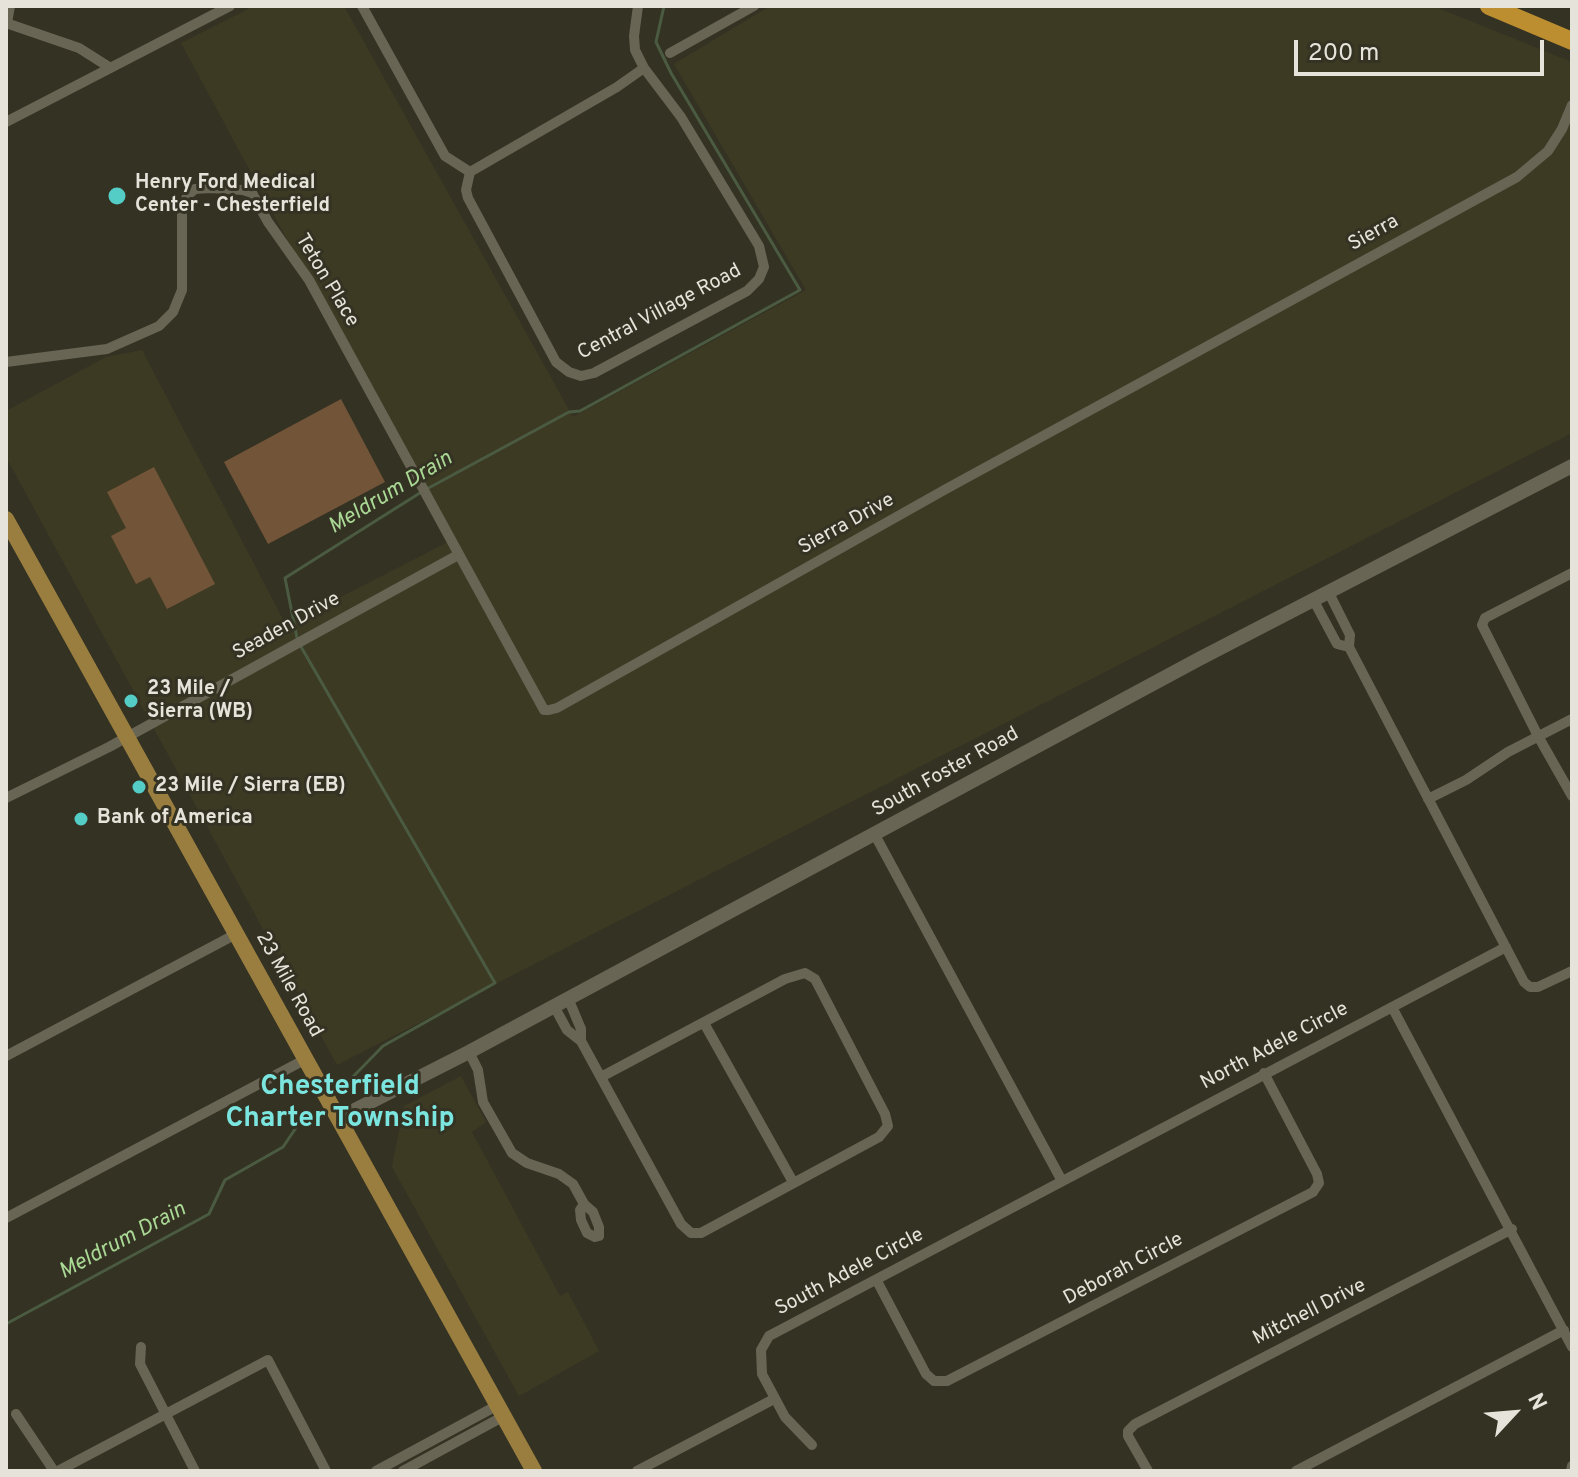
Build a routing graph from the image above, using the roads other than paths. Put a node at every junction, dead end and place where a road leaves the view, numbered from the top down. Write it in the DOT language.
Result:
graph roads {
  1 [pos="10,6"];
  2 [pos="230,6"];
  3 [pos="362,6"];
  4 [pos="638,6"];
  5 [pos="754,6"];
  6 [pos="1489,6"];
  7 [pos="6,23"];
  8 [pos="1572,41"];
  9 [pos="670,53"];
  10 [pos="109,67"];
  11 [pos="644,68"];
  12 [pos="1572,105"];
  13 [pos="6,122"];
  14 [pos="470,172"];
  15 [pos="6,362"];
  16 [pos="1168,368"];
  17 [pos="1572,466"];
  18 [pos="6,519"];
  19 [pos="458,555"];
  20 [pos="1572,573"];
  21 [pos="1329,593"];
  22 [pos="1314,601"];
  23 [pos="1349,647"];
  24 [pos="544,710"];
  25 [pos="1572,719"];
  26 [pos="127,736"];
  27 [pos="1538,736"];
  28 [pos="1572,796"];
  29 [pos="6,798"];
  30 [pos="1428,799"];
  31 [pos="875,835"];
  32 [pos="236,934"];
  33 [pos="1506,947"];
  34 [pos="1572,971"];
  35 [pos="568,998"];
  36 [pos="554,1006"];
  37 [pos="1392,1007"];
  38 [pos="704,1023"];
  39 [pos="581,1041"];
  40 [pos="469,1052"];
  41 [pos="6,1056"];
  42 [pos="306,1059"];
  43 [pos="1264,1073"];
  44 [pos="601,1077"];
  45 [pos="339,1118"];
  46 [pos="1062,1181"];
  47 [pos="793,1182"];
  48 [pos="6,1218"];
  49 [pos="1512,1229"];
  50 [pos="599,1236"];
  51 [pos="877,1281"];
  52 [pos="1564,1330"];
  53 [pos="141,1347"];
  54 [pos="1572,1347"];
  55 [pos="774,1399"];
  56 [pos="501,1411"];
  57 [pos="16,1414"];
  58 [pos="165,1414"];
  59 [pos="812,1445"];
  60 [pos="56,1471"];
  61 [pos="195,1471"];
  62 [pos="326,1471"];
  63 [pos="376,1471"];
  64 [pos="403,1471"];
  65 [pos="534,1471"];
  66 [pos="637,1471"];
  67 [pos="1148,1471"];
  68 [pos="1296,1471"];
  1 -- 7 [label="street"];
  2 -- 10 [label="street"];
  3 -- 14 [label="street"];
  4 -- 11 [label="street"];
  5 -- 9 [label="street"];
  6 -- 8 [label="highway"];
  7 -- 10 [label="street"];
  10 -- 13 [label="street"];
  11 -- 14 [label="street"];
  11 -- 14 [label="street, Central Village Road"];
  12 -- 16 [label="street, Sierra"];
  15 -- 19 [label="street, Teton Place"];
  16 -- 24 [label="street, Sierra Drive"];
  17 -- 21 [label="street, South Foster Road"];
  18 -- 26 [label="main road, 23 Mile Road"];
  19 -- 24 [label="street, Teton Place"];
  19 -- 26 [label="street, Seaden Drive"];
  20 -- 27 [label="street"];
  21 -- 22 [label="street, South Foster Road"];
  21 -- 23 [label="street"];
  22 -- 23 [label="street"];
  22 -- 31 [label="street, South Foster Road"];
  23 -- 30 [label="street"];
  25 -- 27 [label="street"];
  26 -- 29 [label="street, Seaden Drive"];
  26 -- 32 [label="main road, 23 Mile Road"];
  27 -- 28 [label="street"];
  27 -- 30 [label="street"];
  30 -- 33 [label="street"];
  31 -- 35 [label="street, South Foster Road"];
  31 -- 46 [label="street"];
  32 -- 41 [label="street"];
  32 -- 42 [label="main road, 23 Mile Road"];
  33 -- 34 [label="street"];
  33 -- 37 [label="street, North Adele Circle"];
  35 -- 36 [label="street, South Foster Road"];
  35 -- 39 [label="street"];
  36 -- 39 [label="street"];
  36 -- 40 [label="street, South Foster Road"];
  37 -- 43 [label="street, North Adele Circle"];
  37 -- 49 [label="street"];
  38 -- 44 [label="street"];
  38 -- 47 [label="street"];
  38 -- 47 [label="street"];
  39 -- 44 [label="street"];
  40 -- 45 [label="street, South Foster Road"];
  40 -- 50 [label="street"];
  42 -- 45 [label="main road, 23 Mile Road"];
  42 -- 48 [label="street"];
  43 -- 46 [label="street, North Adele Circle"];
  43 -- 51 [label="street, Deborah Circle"];
  44 -- 47 [label="street"];
  45 -- 56 [label="main road, 23 Mile Road"];
  46 -- 51 [label="street, South Adele Circle"];
  49 -- 52 [label="street"];
  49 -- 67 [label="street, Mitchell Drive"];
  51 -- 55 [label="street, South Adele Circle"];
  52 -- 54 [label="street"];
  52 -- 68 [label="street"];
  53 -- 58 [label="street"];
  55 -- 59 [label="street, South Adele Circle"];
  55 -- 66 [label="street"];
  56 -- 63 [label="street"];
  56 -- 64 [label="street"];
  56 -- 65 [label="main road, 23 Mile Road"];
  57 -- 60 [label="street"];
  58 -- 60 [label="street"];
  58 -- 61 [label="street"];
  58 -- 62 [label="street"];
}
